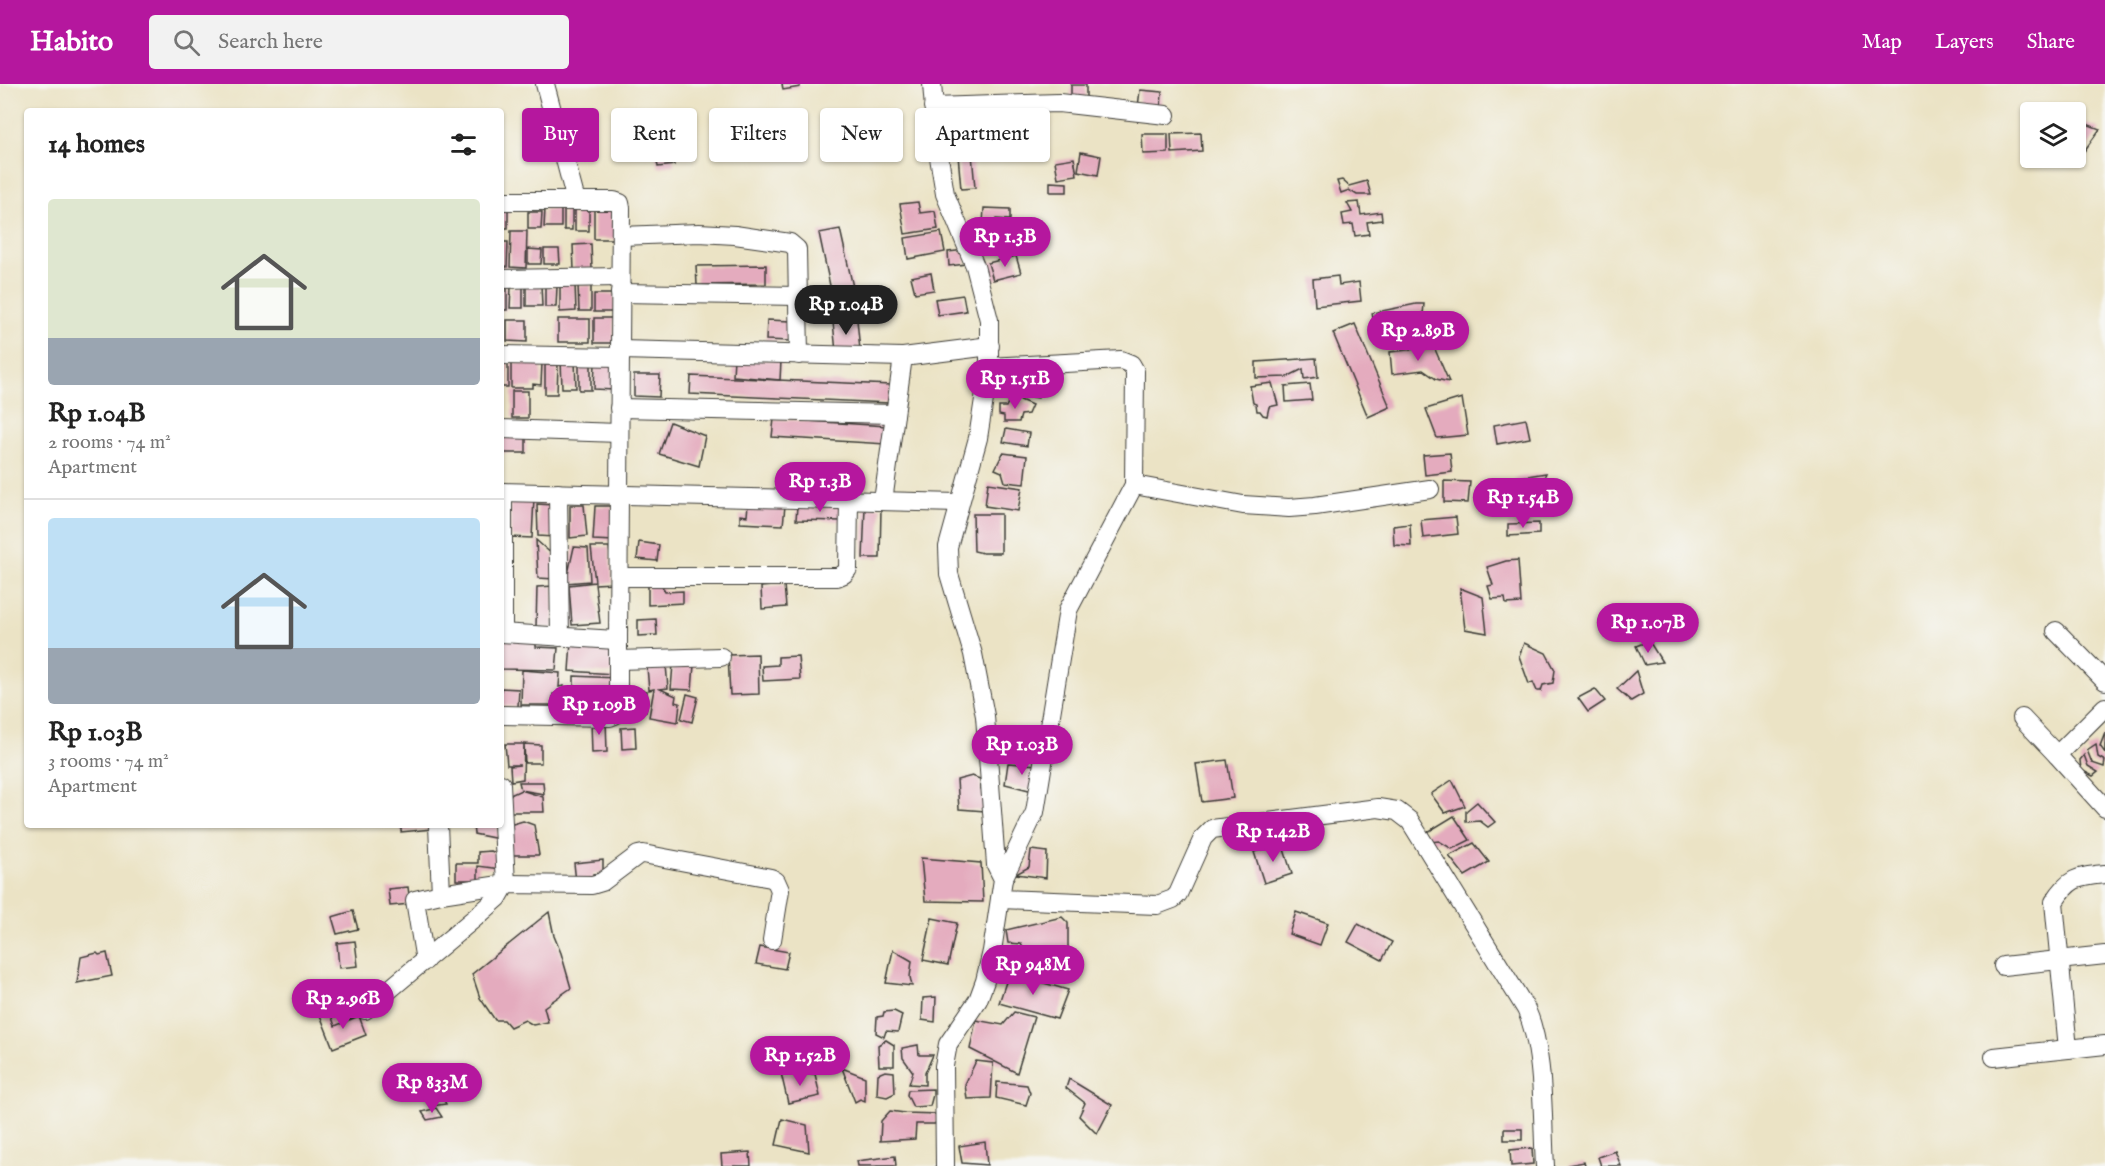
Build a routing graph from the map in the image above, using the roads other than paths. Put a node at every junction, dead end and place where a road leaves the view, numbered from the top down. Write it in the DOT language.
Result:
graph roads {
  1 [pos="545,84"];
  2 [pos="932,84"];
  3 [pos="933,107"];
  4 [pos="1166,115"];
  5 [pos="504,201"];
  6 [pos="576,201"];
  7 [pos="621,236"];
  8 [pos="504,279"];
  9 [pos="620,285"];
  10 [pos="798,296"];
  11 [pos="990,346"];
  12 [pos="620,354"];
  13 [pos="504,355"];
  14 [pos="799,355"];
  15 [pos="903,357"];
  16 [pos="989,368"];
  17 [pos="620,408"];
  18 [pos="895,414"];
  19 [pos="504,429"];
  20 [pos="619,433"];
  21 [pos="1134,485"];
  22 [pos="1430,489"];
  23 [pos="504,492"];
  24 [pos="558,493"];
  25 [pos="619,495"];
  26 [pos="849,500"];
  27 [pos="883,501"];
  28 [pos="959,503"];
  29 [pos="619,577"];
  30 [pos="2056,631"];
  31 [pos="504,633"];
  32 [pos="560,637"];
  33 [pos="618,637"];
  34 [pos="721,657"];
  35 [pos="618,660"];
  36 [pos="2105,681"];
  37 [pos="2105,707"];
  38 [pos="504,715"];
  39 [pos="2022,718"];
  40 [pos="2057,755"];
  41 [pos="2105,808"];
  42 [pos="438,828"];
  43 [pos="503,828"];
  44 [pos="2105,874"];
  45 [pos="1003,879"];
  46 [pos="506,884"];
  47 [pos="441,894"];
  48 [pos="1000,899"];
  49 [pos="772,940"];
  50 [pos="2105,955"];
  51 [pos="2060,960"];
  52 [pos="425,961"];
  53 [pos="2003,966"];
  54 [pos="365,1010"];
  55 [pos="2105,1045"];
  56 [pos="2068,1049"];
  57 [pos="1994,1057"];
  58 [pos="945,1166"];
  59 [pos="1545,1166"];
  1 -- 6 [label="street"];
  2 -- 3 [label="street"];
  3 -- 4 [label="street"];
  3 -- 11 [label="street"];
  5 -- 6 [label="street"];
  6 -- 7 [label="street"];
  7 -- 9 [label="street"];
  7 -- 10 [label="street"];
  8 -- 9 [label="street"];
  9 -- 10 [label="street"];
  9 -- 12 [label="street"];
  10 -- 14 [label="street"];
  11 -- 15 [label="street"];
  11 -- 16 [label="street"];
  12 -- 13 [label="street"];
  12 -- 14 [label="street"];
  12 -- 17 [label="street"];
  14 -- 15 [label="street"];
  15 -- 18 [label="street"];
  16 -- 21 [label="street"];
  16 -- 28 [label="street"];
  17 -- 18 [label="street"];
  17 -- 20 [label="street"];
  18 -- 27 [label="street"];
  19 -- 20 [label="street"];
  20 -- 25 [label="street"];
  21 -- 22 [label="street"];
  21 -- 45 [label="street"];
  23 -- 24 [label="street"];
  24 -- 25 [label="street"];
  24 -- 32 [label="street"];
  25 -- 26 [label="street"];
  25 -- 29 [label="street"];
  26 -- 27 [label="street"];
  26 -- 29 [label="street"];
  27 -- 28 [label="street"];
  28 -- 45 [label="street"];
  29 -- 33 [label="street"];
  30 -- 36 [label="street"];
  31 -- 32 [label="street"];
  32 -- 33 [label="street"];
  33 -- 35 [label="street"];
  34 -- 35 [label="street"];
  35 -- 38 [label="street"];
  37 -- 40 [label="street"];
  39 -- 40 [label="street"];
  40 -- 41 [label="street"];
  42 -- 47 [label="street"];
  43 -- 46 [label="street"];
  44 -- 51 [label="street"];
  45 -- 48 [label="street"];
  46 -- 47 [label="street"];
  46 -- 49 [label="street"];
  46 -- 52 [label="street"];
  47 -- 52 [label="street"];
  48 -- 58 [label="street"];
  48 -- 59 [label="street"];
  50 -- 51 [label="street"];
  51 -- 53 [label="street"];
  51 -- 56 [label="street"];
  52 -- 54 [label="street"];
  55 -- 56 [label="street"];
  56 -- 57 [label="street"];
}
